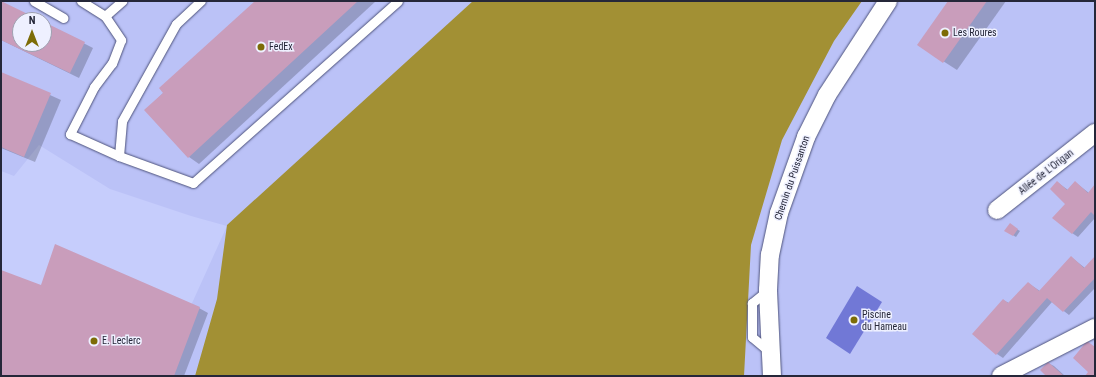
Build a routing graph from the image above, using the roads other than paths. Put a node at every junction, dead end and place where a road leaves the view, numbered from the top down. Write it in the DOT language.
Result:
graph roads {
  1 [pos="34,1"];
  2 [pos="81,1"];
  3 [pos="122,1"];
  4 [pos="202,1"];
  5 [pos="398,1"];
  6 [pos="888,1"];
  7 [pos="105,16"];
  8 [pos="63,18"];
  9 [pos="1095,133"];
  10 [pos="119,156"];
  11 [pos="997,210"];
  12 [pos="1095,328"];
  13 [pos="772,376"];
  14 [pos="1001,376"];
  1 -- 8 [label="lane"];
  2 -- 7 [label="lane"];
  3 -- 7 [label="lane"];
  4 -- 10 [label="lane"];
  5 -- 10 [label="lane"];
  6 -- 13 [label="street, Chemin du Puissanton"];
  7 -- 10 [label="lane"];
  9 -- 11 [label="street, Allée de L'Origan"];
  12 -- 14 [label="street"];
}
